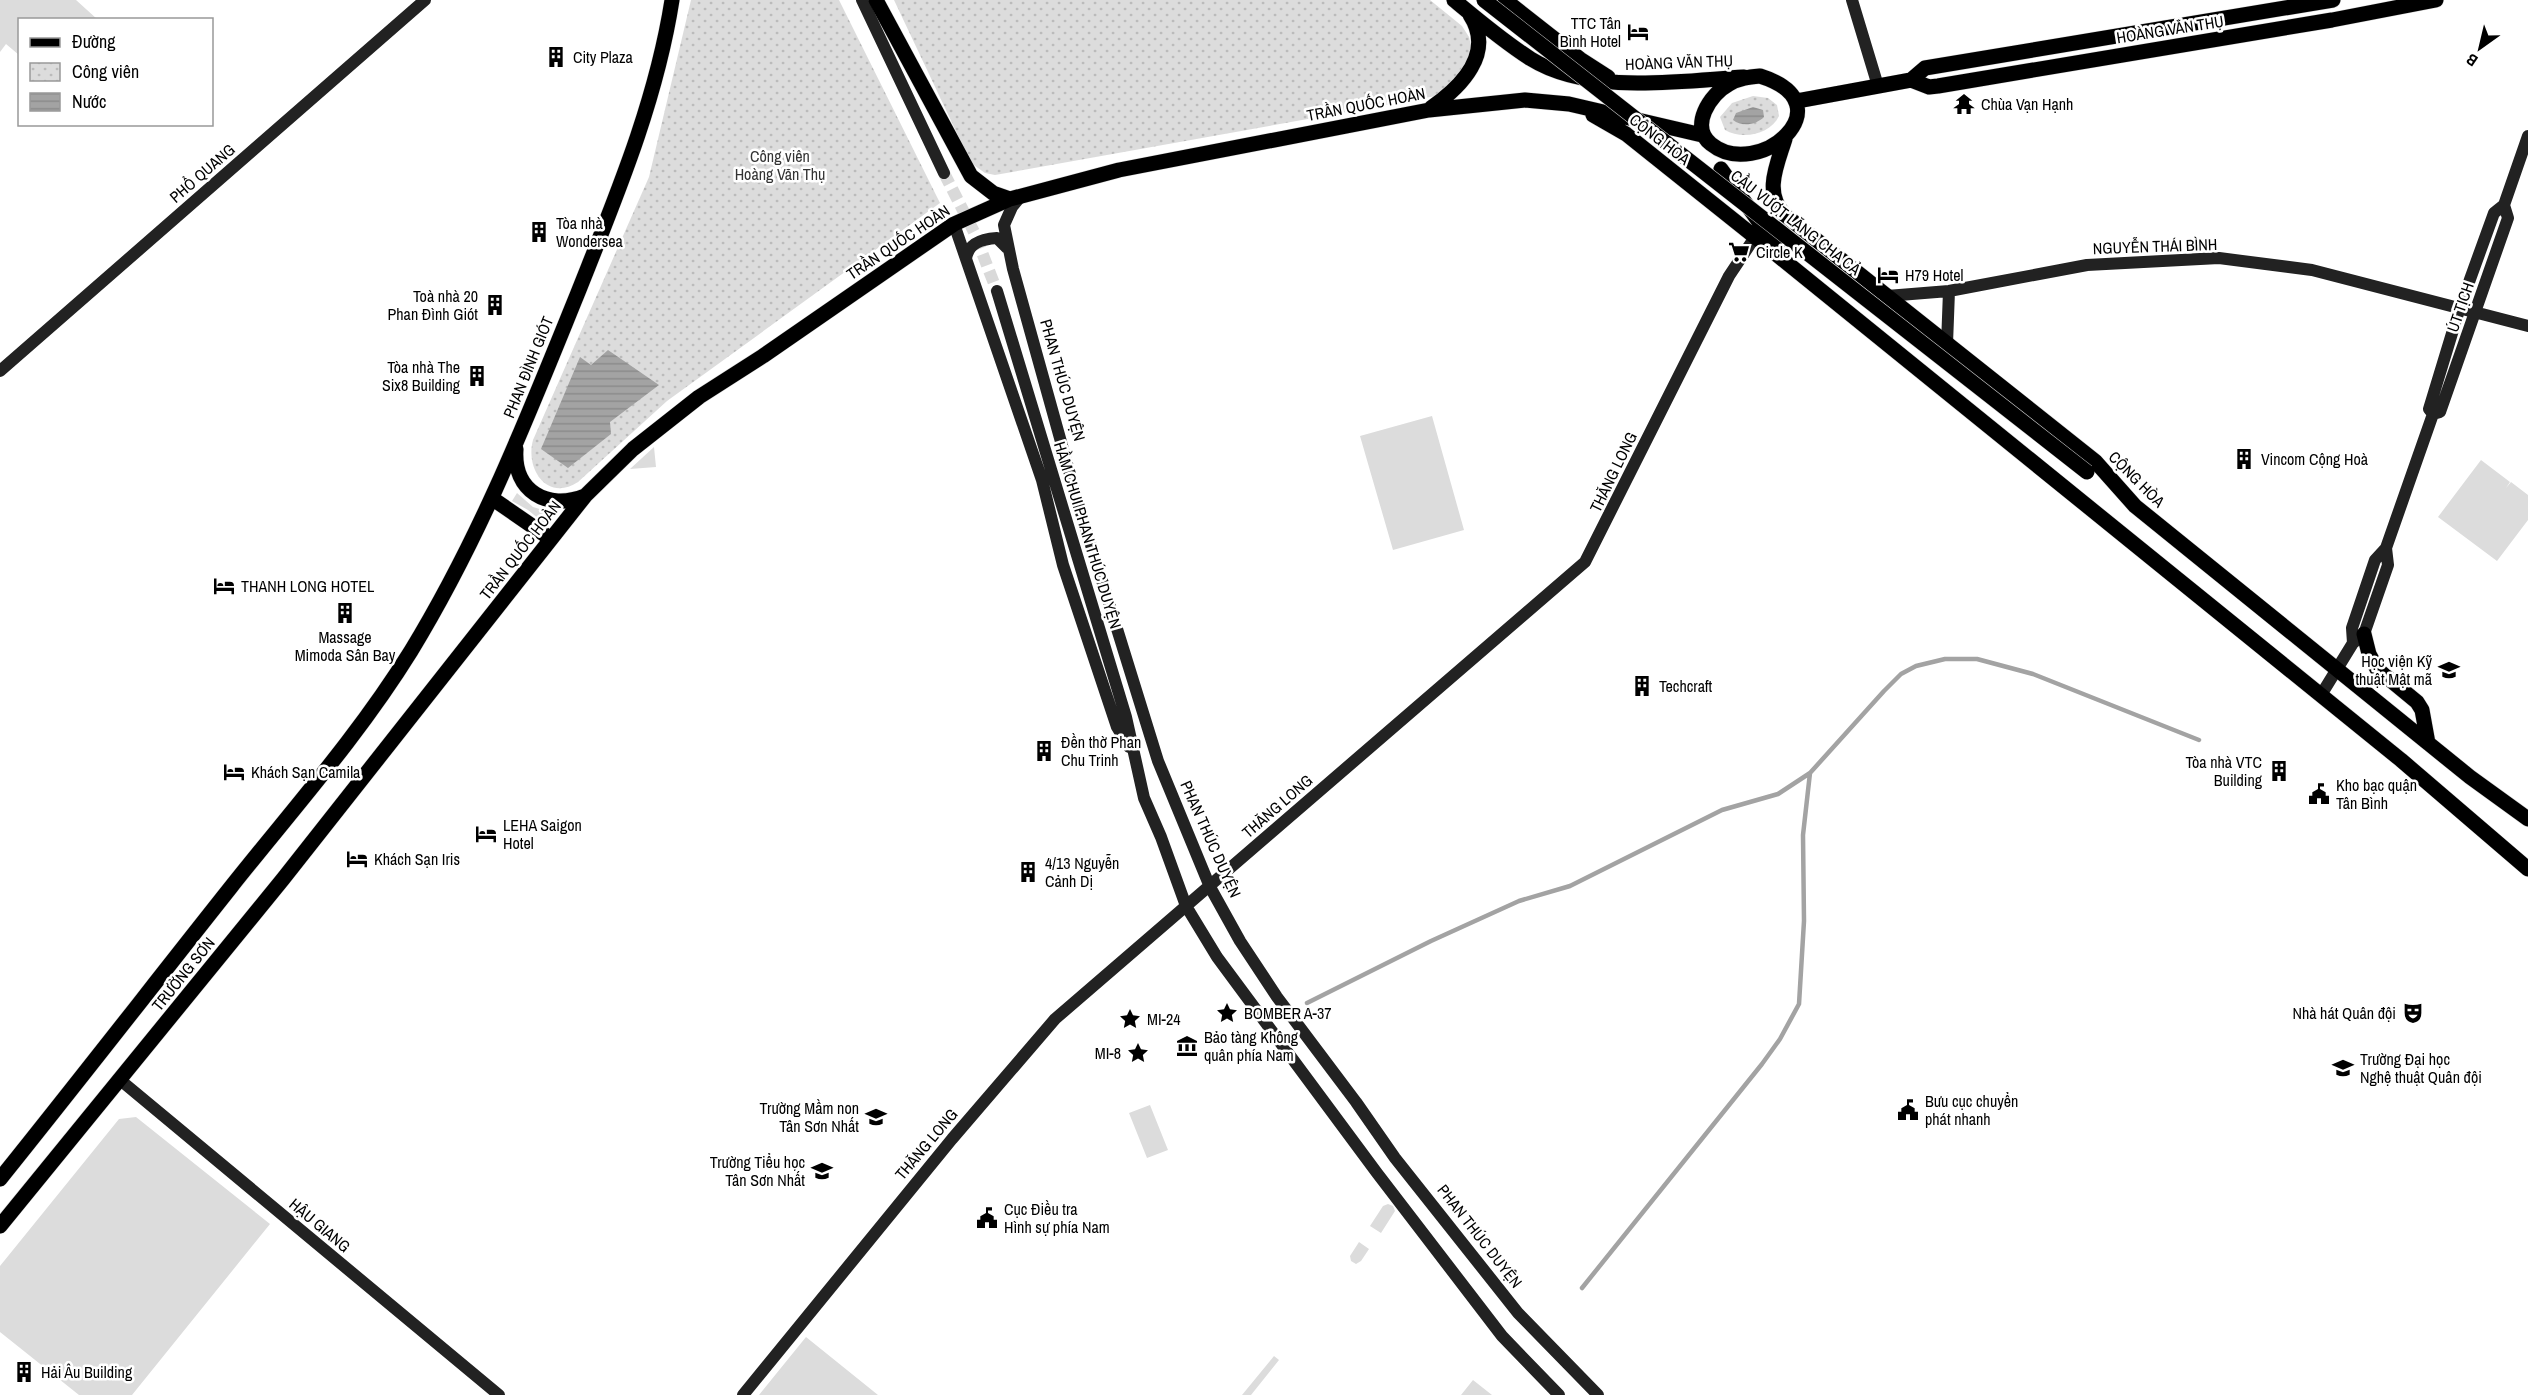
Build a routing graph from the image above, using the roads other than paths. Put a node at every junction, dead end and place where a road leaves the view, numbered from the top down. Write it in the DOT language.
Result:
graph roads {
  1 [pos="425,0"];
  2 [pos="672,0"];
  3 [pos="862,0"];
  4 [pos="876,0"];
  5 [pos="1454,0"];
  6 [pos="1484,0"];
  7 [pos="1505,0"];
  8 [pos="1852,0"];
  9 [pos="2333,0"];
  10 [pos="2436,0"];
  11 [pos="1467,11"];
  12 [pos="1744,77"];
  13 [pos="1911,80"];
  14 [pos="1616,82"];
  15 [pos="1878,86"];
  16 [pos="1797,101"];
  17 [pos="1569,104"];
  18 [pos="1429,110"];
  19 [pos="1702,135"];
  20 [pos="2528,136"];
  21 [pos="1785,139"];
  22 [pos="1720,150"];
  23 [pos="1720,169"];
  24 [pos="944,173"];
  25 [pos="1016,197"];
  26 [pos="2504,205"];
  27 [pos="1724,212"];
  28 [pos="954,224"];
  29 [pos="1755,237"];
  30 [pos="1008,249"];
  31 [pos="966,259"];
  32 [pos="1790,266"];
  33 [pos="997,291"];
  34 [pos="1949,291"];
  35 [pos="1887,296"];
  36 [pos="2460,307"];
  37 [pos="2476,311"];
  38 [pos="2528,326"];
  39 [pos="1947,344"];
  40 [pos="0,370"];
  41 [pos="2433,414"];
  42 [pos="516,446"];
  43 [pos="585,496"];
  44 [pos="493,499"];
  45 [pos="2135,506"];
  46 [pos="551,538"];
  47 [pos="2359,638"];
  48 [pos="2337,669"];
  49 [pos="2321,695"];
  50 [pos="362,723"];
  51 [pos="392,743"];
  52 [pos="2428,743"];
  53 [pos="1134,755"];
  54 [pos="2528,819"];
  55 [pos="2528,868"];
  56 [pos="1209,887"];
  57 [pos="1186,906"];
  58 [pos="119,1079"];
  59 [pos="1395,1158"];
  60 [pos="1377,1173"];
  61 [pos="0,1179"];
  62 [pos="0,1226"];
  63 [pos="499,1395"];
  64 [pos="743,1395"];
  65 [pos="1559,1395"];
  66 [pos="1598,1395"];
  1 -- 40 [label="main road, PHỔ QUANG"];
  2 -- 42 [label="main road, PHAN ĐÌNH GIÓT"];
  3 -- 24 [label="main road"];
  4 -- 25 [label="main road"];
  5 -- 11 [label="main road, HOÀNG VĂN THỤ"];
  6 -- 45 [label="main road, CẦU VƯỢT LĂNG CHA CẢ, bridge"];
  7 -- 14 [label="main road, HOÀNG VĂN THỤ"];
  8 -- 15 [label="main road"];
  9 -- 13 [label="main road, HOÀNG VĂN THỤ"];
  10 -- 13 [label="main road, HOÀNG VĂN THỤ"];
  11 -- 14 [label="main road, HOÀNG VĂN THỤ"];
  11 -- 18 [label="main road"];
  12 -- 14 [label="main road, HOÀNG VĂN THỤ"];
  12 -- 16 [label="main road"];
  12 -- 19 [label="main road"];
  13 -- 15 [label="main road, HOÀNG VĂN THỤ"];
  15 -- 16 [label="main road, HOÀNG VĂN THỤ"];
  16 -- 21 [label="main road"];
  17 -- 18 [label="main road, TRẦN QUỐC HOÀN"];
  17 -- 19 [label="main road, TRẦN QUỐC HOÀN"];
  17 -- 27 [label="main road, CỘNG HÒA"];
  18 -- 25 [label="main road, TRẦN QUỐC HOÀN"];
  19 -- 22 [label="main road"];
  20 -- 26 [label="main road, ÚT TỊCH"];
  21 -- 22 [label="main road"];
  21 -- 35 [label="main road, CỘNG HÒA"];
  22 -- 23 [label="main road"];
  23 -- 27 [label="main road"];
  23 -- 32 [label="main road"];
  25 -- 28 [label="main road, TRẦN QUỐC HOÀN"];
  25 -- 30 [label="main road, PHAN THÚC DUYỆN"];
  26 -- 36 [label="main road, ÚT TỊCH"];
  26 -- 37 [label="main road, ÚT TỊCH"];
  27 -- 29 [label="main road, CỘNG HÒA"];
  28 -- 31 [label="main road"];
  28 -- 43 [label="main road, TRẦN QUỐC HOÀN"];
  29 -- 32 [label="main road, CỘNG HÒA"];
  29 -- 56 [label="main road, THĂNG LONG"];
  30 -- 31 [label="main road"];
  30 -- 56 [label="main road, PHAN THÚC DUYỆN"];
  31 -- 53 [label="main road"];
  32 -- 49 [label="main road, CỘNG HÒA"];
  33 -- 53 [label="main road, HẦM CHUI PHAN THÚC DUYỆN"];
  34 -- 35 [label="main road, NGUYỄN THÁI BÌNH"];
  34 -- 36 [label="main road, NGUYỄN THÁI BÌNH"];
  34 -- 39 [label="main road"];
  35 -- 39 [label="main road, CỘNG HÒA"];
  36 -- 37 [label="main road, NGUYỄN THÁI BÌNH"];
  36 -- 41 [label="main road, ÚT TỊCH"];
  37 -- 38 [label="main road, NGUYỄN THÁI BÌNH"];
  37 -- 41 [label="main road, ÚT TỊCH"];
  39 -- 45 [label="main road, CỘNG HÒA"];
  41 -- 47 [label="main road, ÚT TỊCH"];
  42 -- 43 [label="main road"];
  42 -- 44 [label="main road, PHAN ĐÌNH GIÓT"];
  43 -- 46 [label="main road, TRẦN QUỐC HOÀN"];
  44 -- 46 [label="main road"];
  44 -- 50 [label="main road, PHAN ĐÌNH GIÓT"];
  45 -- 48 [label="main road, CỘNG HÒA"];
  46 -- 51 [label="main road, TRẦN QUỐC HOÀN"];
  47 -- 48 [label="main road, ÚT TỊCH"];
  47 -- 52 [label="main road"];
  48 -- 49 [label="main road, ÚT TỊCH"];
  48 -- 52 [label="main road, CỘNG HÒA"];
  49 -- 55 [label="main road, CỘNG HÒA"];
  50 -- 61 [label="main road, TRƯỜNG SƠN"];
  51 -- 58 [label="main road, TRƯỜNG SƠN"];
  52 -- 54 [label="main road, CỘNG HÒA"];
  53 -- 57 [label="main road"];
  56 -- 57 [label="main road, THĂNG LONG"];
  56 -- 59 [label="main road, PHAN THÚC DUYỆN"];
  57 -- 60 [label="main road"];
  57 -- 64 [label="main road, THĂNG LONG"];
  58 -- 62 [label="main road, TRƯỜNG SƠN"];
  58 -- 63 [label="main road, HẬU GIANG"];
  59 -- 60 [label="main road"];
  59 -- 66 [label="main road, PHAN THÚC DUYỆN"];
  60 -- 65 [label="main road"];
}
